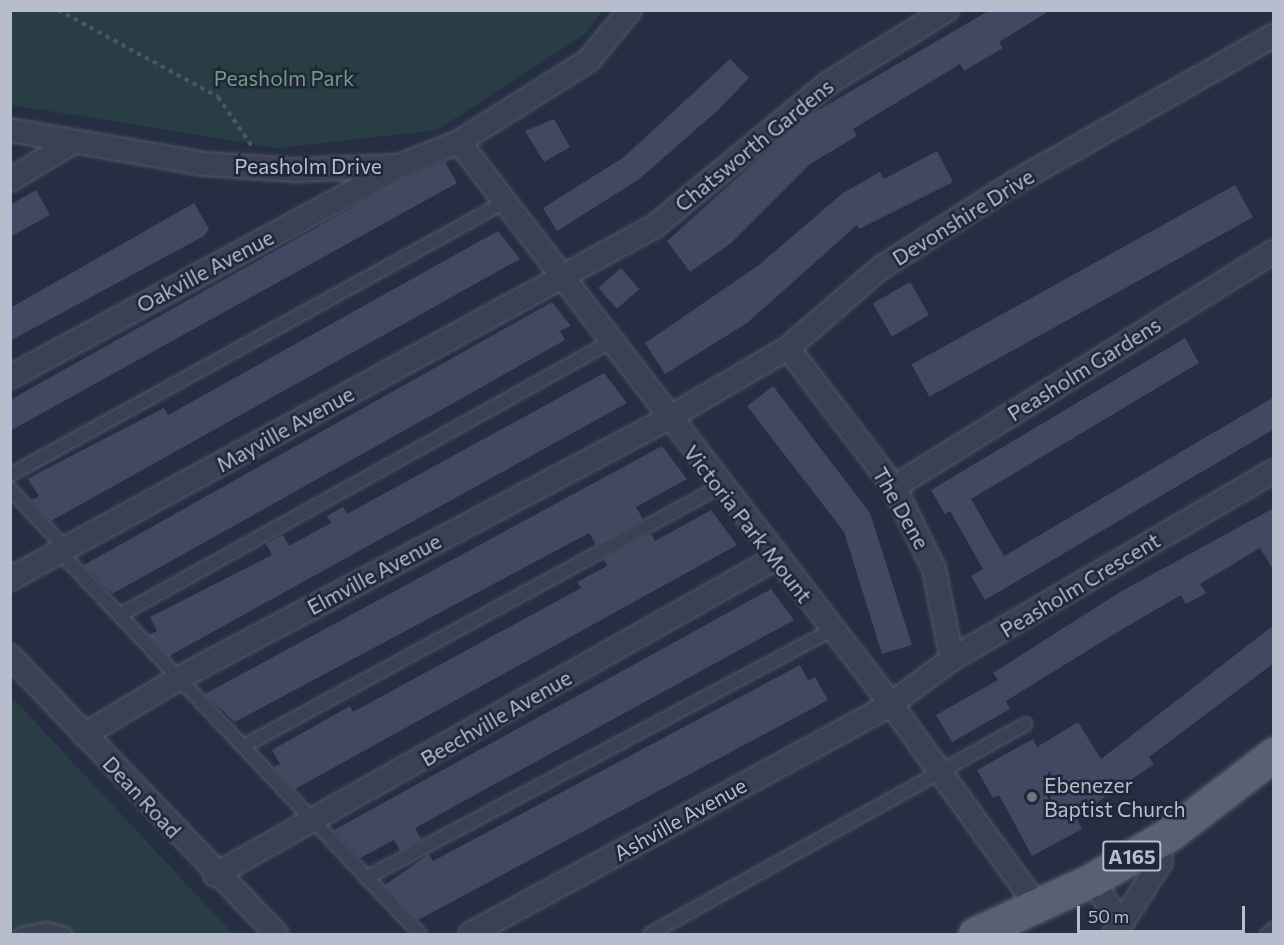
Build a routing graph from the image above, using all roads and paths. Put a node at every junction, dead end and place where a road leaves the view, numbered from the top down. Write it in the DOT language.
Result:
graph roads {
  1 [pos="58,10"];
  2 [pos="630,10"];
  3 [pos="947,10"];
  4 [pos="1274,35"];
  5 [pos="10,130"];
  6 [pos="459,142"];
  7 [pos="70,144"];
  8 [pos="399,166"];
  9 [pos="264,168"];
  10 [pos="10,180"];
  11 [pos="503,203"];
  12 [pos="1274,251"];
  13 [pos="560,279"];
  14 [pos="610,342"];
  15 [pos="788,348"];
  16 [pos="10,376"];
  17 [pos="667,419"];
  18 [pos="1274,471"];
  19 [pos="10,475"];
  20 [pos="719,487"];
  21 [pos="894,487"];
  22 [pos="10,489"];
  23 [pos="63,550"];
  24 [pos="774,559"];
  25 [pos="10,579"];
  26 [pos="120,615"];
  27 [pos="830,631"];
  28 [pos="10,656"];
  29 [pos="952,659"];
  30 [pos="181,677"];
  31 [pos="891,704"];
  32 [pos="1025,724"];
  33 [pos="84,735"];
  34 [pos="244,746"];
  35 [pos="1274,754"];
  36 [pos="942,774"];
  37 [pos="312,824"];
  38 [pos="1158,841"];
  39 [pos="215,875"];
  40 [pos="366,878"];
  41 [pos="1092,880"];
  42 [pos="1036,906"];
  43 [pos="1117,929"];
  44 [pos="1274,929"];
  45 [pos="21,934"];
  46 [pos="65,934"];
  47 [pos="277,934"];
  48 [pos="420,934"];
  49 [pos="470,934"];
  50 [pos="650,934"];
  51 [pos="975,934"];
  52 [pos="1267,934"];
  1 -- 9 [label="path"];
  2 -- 6 [label="street, Peasholm Drive"];
  3 -- 13 [label="street, Chatsworth Gardens"];
  4 -- 15 [label="street, Devonshire Drive"];
  5 -- 7 [label="street, Peasholm Drive"];
  6 -- 8 [label="street, Peasholm Drive"];
  6 -- 11 [label="street, Victoria Park Mount"];
  7 -- 9 [label="street, Peasholm Drive"];
  7 -- 10 [label="street"];
  8 -- 9 [label="street, Peasholm Drive"];
  8 -- 16 [label="street, Oakville Avenue"];
  11 -- 13 [label="street, Victoria Park Mount"];
  11 -- 19 [label="lane"];
  12 -- 21 [label="street, Peasholm Gardens"];
  13 -- 14 [label="street, Victoria Park Mount"];
  13 -- 23 [label="street, Mayville Avenue"];
  14 -- 17 [label="street, Victoria Park Mount"];
  14 -- 26 [label="lane"];
  15 -- 17 [label="street, Devonshire Drive"];
  15 -- 21 [label="street, The Dene"];
  17 -- 20 [label="street, Victoria Park Mount"];
  17 -- 30 [label="street, Elmville Avenue"];
  18 -- 29 [label="street, Peasholm Crescent"];
  20 -- 24 [label="street, Victoria Park Mount"];
  20 -- 34 [label="lane"];
  21 -- 29 [label="street, The Dene"];
  22 -- 23 [label="lane"];
  23 -- 25 [label="street, Mayville Avenue"];
  23 -- 26 [label="lane"];
  24 -- 27 [label="street, Victoria Park Mount"];
  24 -- 37 [label="street, Beechville Avenue"];
  26 -- 30 [label="lane"];
  27 -- 31 [label="street, Victoria Park Mount"];
  27 -- 40 [label="lane"];
  28 -- 33 [label="street, Dean Road"];
  29 -- 31 [label="street, Peasholm Crescent"];
  30 -- 33 [label="street, Elmville Avenue"];
  30 -- 34 [label="lane"];
  31 -- 36 [label="street, Victoria Park Mount"];
  31 -- 49 [label="street, Ashville Avenue"];
  32 -- 36 [label="lane"];
  33 -- 39 [label="street, Dean Road"];
  34 -- 37 [label="lane"];
  35 -- 38 [label="main road, A165"];
  36 -- 42 [label="street, Victoria Park Mount"];
  36 -- 50 [label="lane"];
  37 -- 39 [label="street, Beechville Avenue"];
  37 -- 40 [label="lane"];
  38 -- 41 [label="main road, A165"];
  38 -- 43 [label="street"];
  39 -- 47 [label="street, Dean Road"];
  40 -- 48 [label="lane"];
  41 -- 42 [label="main road, A165"];
  41 -- 43 [label="street"];
  42 -- 51 [label="main road, A165"];
  44 -- 52 [label="lane"];
  45 -- 46 [label="lane"];
}
